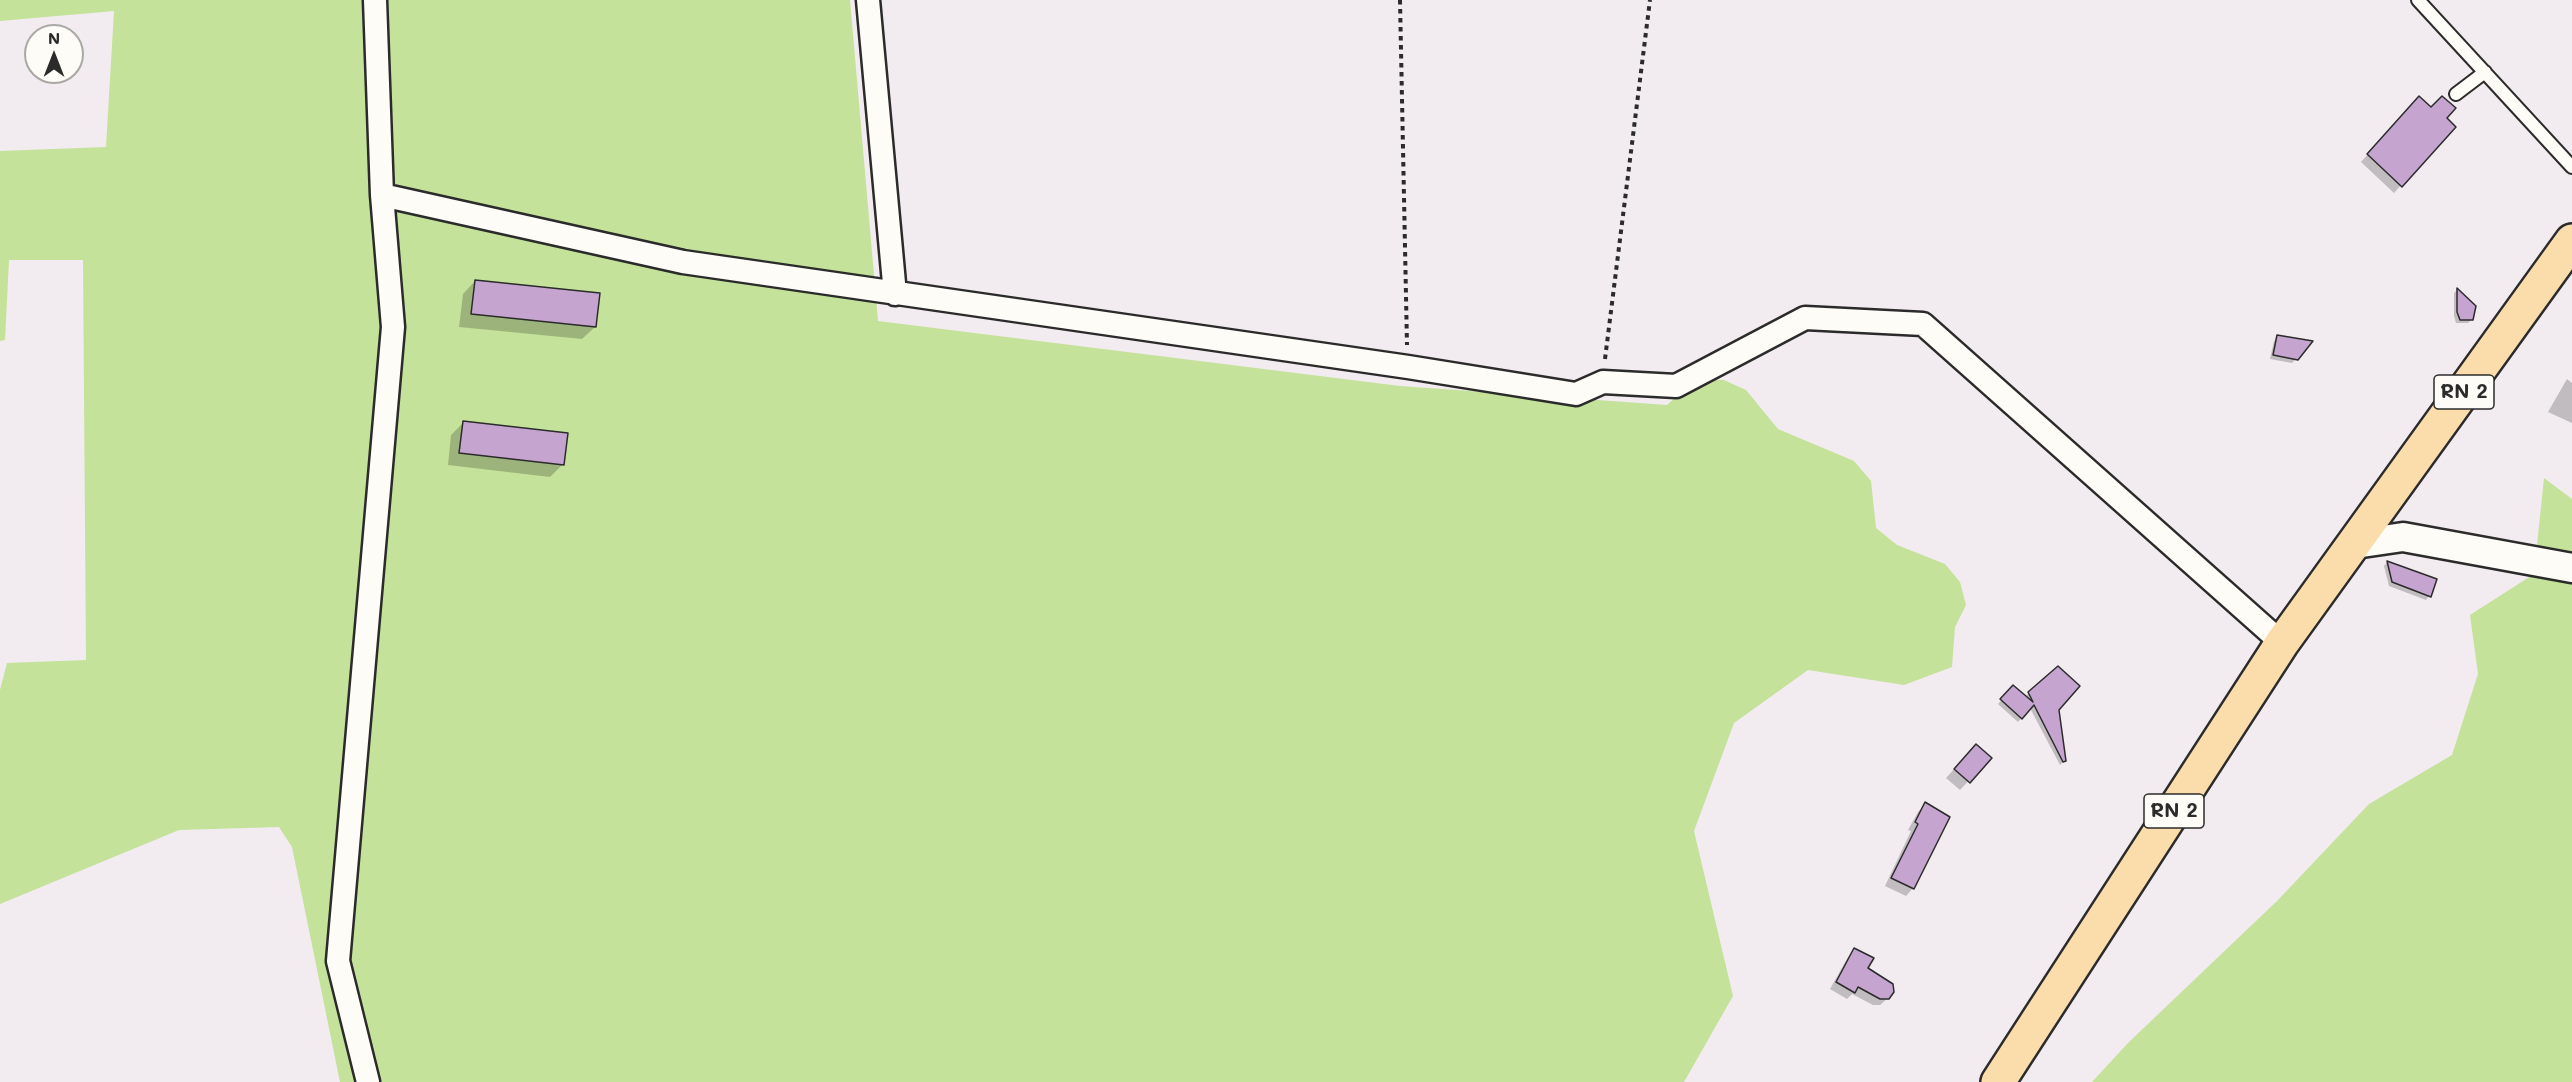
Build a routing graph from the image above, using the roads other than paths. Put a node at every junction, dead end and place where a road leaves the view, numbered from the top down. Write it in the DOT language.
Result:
graph roads {
  1 [pos="375,0"];
  2 [pos="868,0"];
  3 [pos="2418,0"];
  4 [pos="2485,72"];
  5 [pos="2456,94"];
  6 [pos="2572,167"];
  7 [pos="382,195"];
  8 [pos="2572,241"];
  9 [pos="895,294"];
  10 [pos="2355,543"];
  11 [pos="2572,568"];
  12 [pos="2282,643"];
  13 [pos="368,1082"];
  14 [pos="1998,1082"];
  1 -- 7 [label="street"];
  2 -- 9 [label="street"];
  3 -- 4 [label="lane"];
  4 -- 5 [label="lane"];
  4 -- 6 [label="lane"];
  7 -- 9 [label="street"];
  7 -- 13 [label="street"];
  8 -- 10 [label="main road, RN 2"];
  9 -- 12 [label="street"];
  10 -- 11 [label="street"];
  10 -- 12 [label="main road, RN 2"];
  12 -- 14 [label="main road, RN 2"];
}
